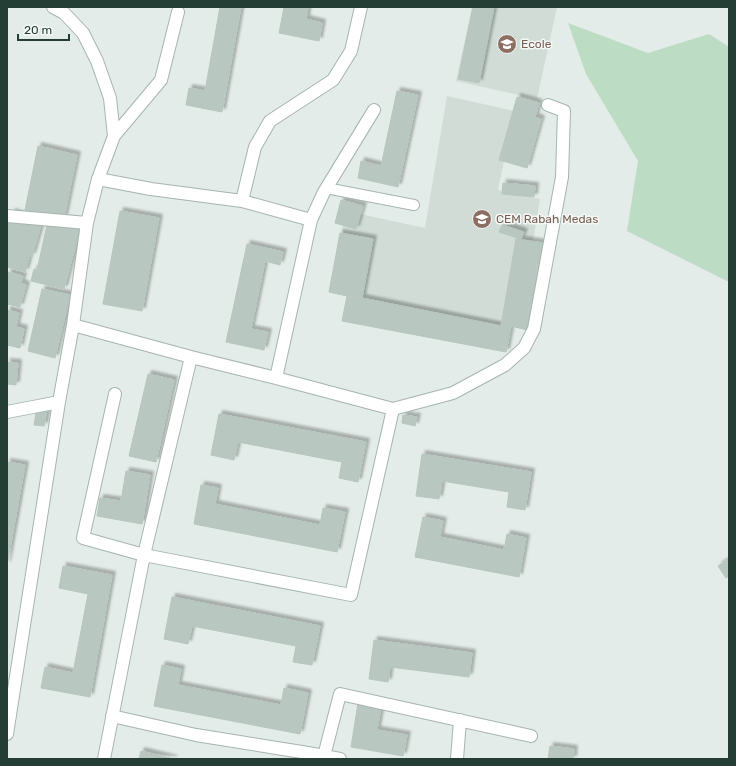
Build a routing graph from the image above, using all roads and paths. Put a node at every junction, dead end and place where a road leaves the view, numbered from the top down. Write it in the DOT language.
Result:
graph roads {
  1 [pos="53,7"];
  2 [pos="362,7"];
  3 [pos="178,12"];
  4 [pos="548,105"];
  5 [pos="374,110"];
  6 [pos="114,136"];
  7 [pos="98,180"];
  8 [pos="326,188"];
  9 [pos="242,201"];
  10 [pos="414,205"];
  11 [pos="7,216"];
  12 [pos="311,220"];
  13 [pos="87,223"];
  14 [pos="73,325"];
  15 [pos="191,357"];
  16 [pos="276,378"];
  17 [pos="116,394"];
  18 [pos="59,402"];
  19 [pos="393,409"];
  20 [pos="7,412"];
  21 [pos="144,555"];
  22 [pos="112,716"];
  23 [pos="460,720"];
  24 [pos="7,734"];
  25 [pos="531,736"];
  26 [pos="324,756"];
  27 [pos="104,759"];
  28 [pos="340,759"];
  29 [pos="457,759"];
  1 -- 6 [label="street"];
  2 -- 9 [label="street"];
  3 -- 6 [label="street"];
  4 -- 19 [label="street"];
  5 -- 8 [label="street"];
  6 -- 7 [label="street"];
  7 -- 9 [label="street"];
  7 -- 13 [label="street"];
  8 -- 10 [label="lane"];
  8 -- 12 [label="street"];
  9 -- 12 [label="street"];
  11 -- 13 [label="street"];
  12 -- 16 [label="street"];
  13 -- 14 [label="street"];
  14 -- 15 [label="street"];
  14 -- 18 [label="street"];
  15 -- 16 [label="street"];
  15 -- 21 [label="street"];
  16 -- 19 [label="street"];
  17 -- 21 [label="street"];
  18 -- 20 [label="street"];
  18 -- 24 [label="street"];
  19 -- 21 [label="street"];
  21 -- 22 [label="street"];
  22 -- 26 [label="street"];
  22 -- 27 [label="street"];
  23 -- 25 [label="street"];
  23 -- 26 [label="street"];
  23 -- 29 [label="street"];
  26 -- 28 [label="street"];
}
